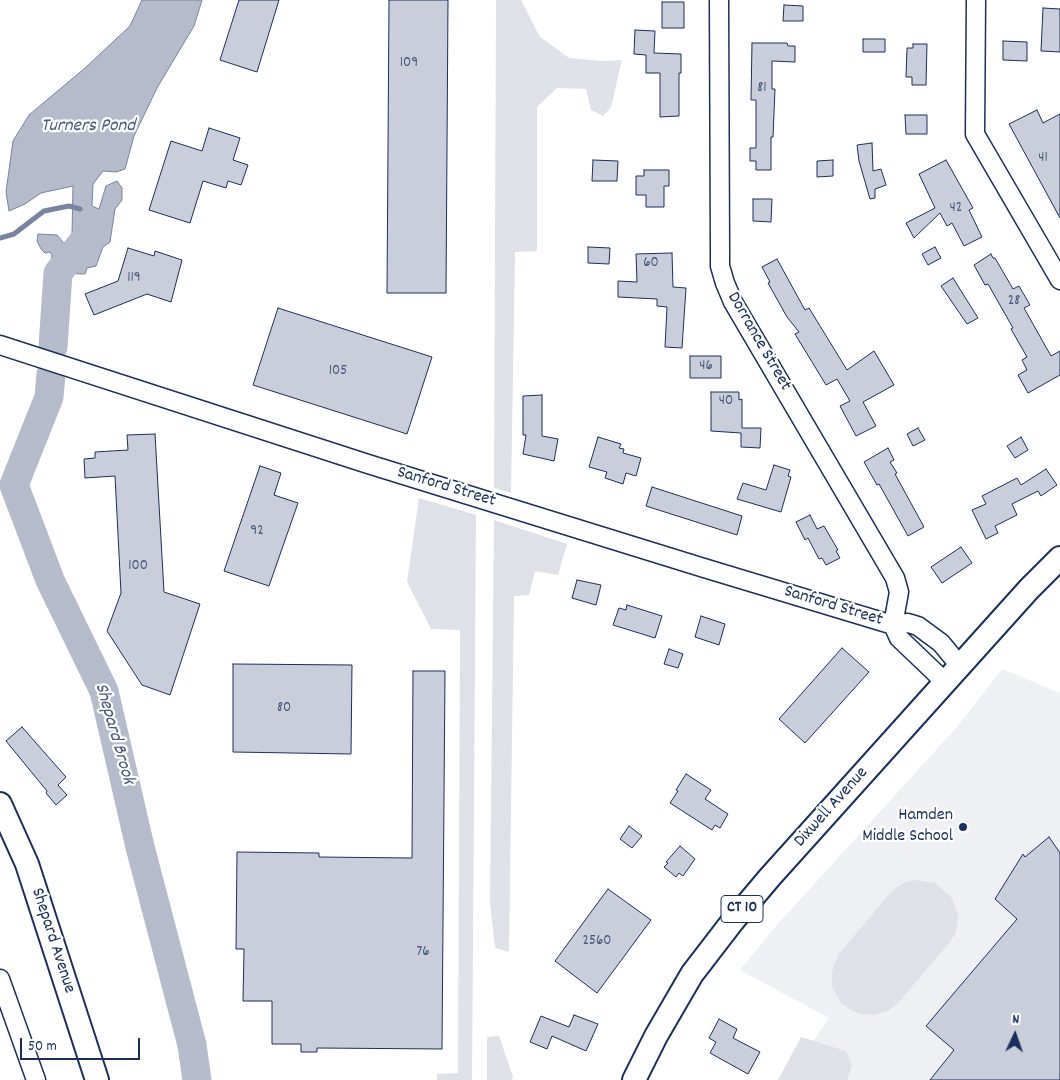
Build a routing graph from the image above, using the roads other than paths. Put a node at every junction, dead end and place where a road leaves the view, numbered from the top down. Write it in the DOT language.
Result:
graph roads {
  1 [pos="719,0"];
  2 [pos="976,0"];
  3 [pos="1060,280"];
  4 [pos="0,345"];
  5 [pos="1060,558"];
  6 [pos="893,625"];
  7 [pos="960,666"];
  8 [pos="945,682"];
  9 [pos="0,804"];
  10 [pos="7,828"];
  11 [pos="0,979"];
  12 [pos="36,1080"];
  13 [pos="98,1080"];
  14 [pos="634,1080"];
  1 -- 6 [label="street, Dorrance Street"];
  2 -- 3 [label="street"];
  4 -- 6 [label="street, Sanford Street"];
  5 -- 7 [label="main road, Dixwell Avenue / CT 10"];
  6 -- 7 [label="street, Sanford Street"];
  6 -- 8 [label="street, Sanford Street"];
  7 -- 8 [label="main road, Dixwell Avenue / CT 10"];
  8 -- 14 [label="main road, Dixwell Avenue / CT 10"];
  9 -- 10 [label="main road, Shepard Avenue"];
  10 -- 13 [label="main road, Shepard Avenue"];
  11 -- 12 [label="street"];
}
